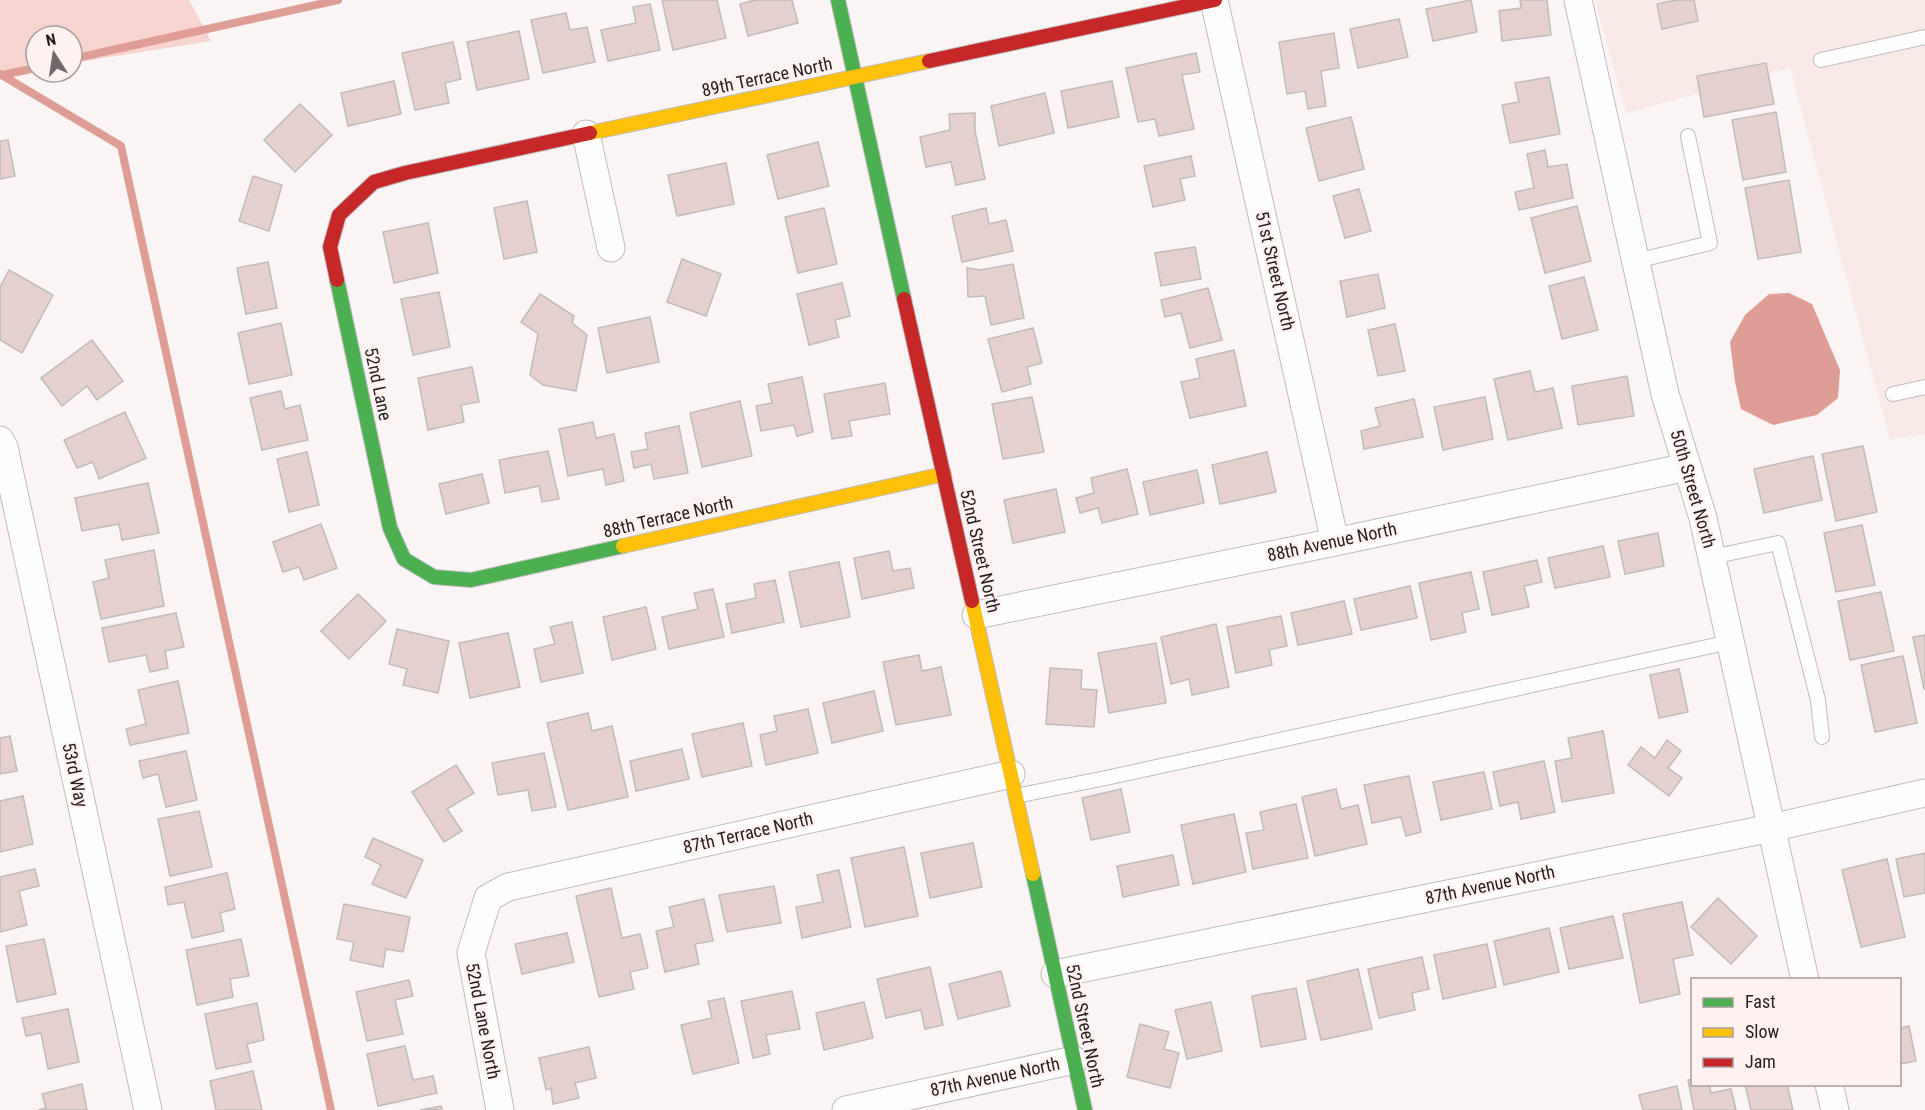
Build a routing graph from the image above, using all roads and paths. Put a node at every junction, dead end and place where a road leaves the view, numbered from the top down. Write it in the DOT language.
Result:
graph roads {
  1 [pos="838,0"];
  2 [pos="1214,0"];
  3 [pos="1578,0"];
  4 [pos="1925,37"];
  5 [pos="1821,60"];
  6 [pos="855,77"];
  7 [pos="586,134"];
  8 [pos="1688,136"];
  9 [pos="339,214"];
  10 [pos="611,248"];
  11 [pos="1636,261"];
  12 [pos="1925,387"];
  13 [pos="1893,394"];
  14 [pos="0,440"];
  15 [pos="1687,466"];
  16 [pos="944,474"];
  17 [pos="1335,542"];
  18 [pos="1712,557"];
  19 [pos="404,559"];
  20 [pos="976,615"];
  21 [pos="1730,642"];
  22 [pos="1822,737"];
  23 [pos="1013,785"];
  24 [pos="1925,793"];
  25 [pos="1771,828"];
  26 [pos="488,898"];
  27 [pos="1055,974"];
  28 [pos="1805,978"];
  29 [pos="1074,1060"];
  30 [pos="1829,1086"];
  31 [pos="148,1110"];
  32 [pos="500,1110"];
  33 [pos="846,1110"];
  34 [pos="1085,1110"];
  35 [pos="1835,1110"];
  1 -- 6 [label="street, 52nd Street North"];
  2 -- 6 [label="street, 89th Terrace North"];
  2 -- 17 [label="street, 51st Street North"];
  3 -- 11 [label="street, 50th Street North"];
  4 -- 5 [label="lane"];
  6 -- 7 [label="street, 89th Terrace North"];
  6 -- 16 [label="street, 52nd Street North"];
  7 -- 9 [label="street, 89th Terrace North"];
  7 -- 10 [label="street"];
  8 -- 11 [label="lane"];
  9 -- 19 [label="street, 52nd Lane"];
  11 -- 15 [label="street, 50th Street North"];
  12 -- 13 [label="lane"];
  14 -- 31 [label="street, 53rd Way"];
  15 -- 17 [label="street, 88th Avenue North"];
  15 -- 18 [label="street, 50th Street North"];
  16 -- 19 [label="street, 88th Terrace North"];
  16 -- 20 [label="street, 52nd Street North"];
  17 -- 20 [label="street, 88th Avenue North"];
  18 -- 21 [label="street, 50th Street North"];
  18 -- 22 [label="lane"];
  20 -- 23 [label="street, 52nd Street North"];
  21 -- 23 [label="lane"];
  21 -- 25 [label="street, 50th Street North"];
  23 -- 26 [label="street, 87th Terrace North"];
  23 -- 27 [label="street, 52nd Street North"];
  24 -- 25 [label="street, 87th Avenue North"];
  25 -- 27 [label="street, 87th Avenue North"];
  25 -- 28 [label="street, 50th Street North"];
  26 -- 32 [label="street, 52nd Lane North"];
  27 -- 29 [label="street, 52nd Street North"];
  29 -- 33 [label="street, 87th Avenue North"];
  29 -- 34 [label="street, 52nd Street North"];
  30 -- 35 [label="street"];
}
